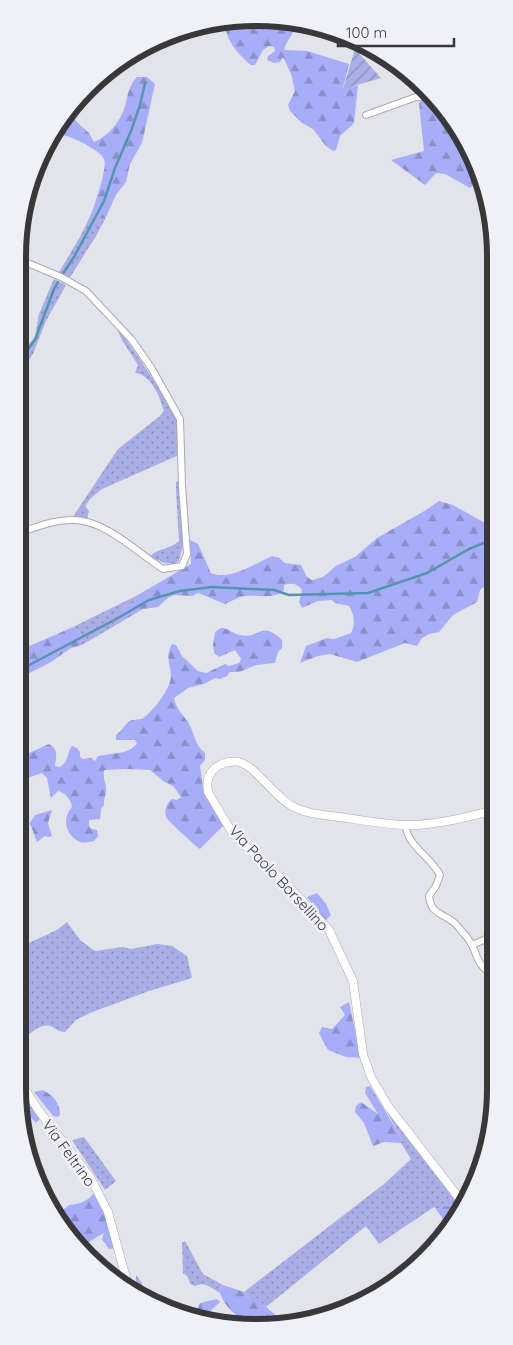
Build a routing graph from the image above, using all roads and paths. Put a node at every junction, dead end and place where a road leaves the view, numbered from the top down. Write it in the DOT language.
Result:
graph roads {
  1 [pos="422,97"];
  2 [pos="366,115"];
  3 [pos="26,262"];
  4 [pos="26,531"];
  5 [pos="487,812"];
  6 [pos="406,825"];
  7 [pos="487,938"];
  8 [pos="472,945"];
  9 [pos="487,971"];
  10 [pos="26,1092"];
  11 [pos="459,1198"];
  12 [pos="127,1279"];
  1 -- 2 [label="street"];
  3 -- 4 [label="street"];
  5 -- 6 [label="street, Via Paolo Borsellino"];
  6 -- 8 [label="street"];
  6 -- 11 [label="street, Via Paolo Borsellino"];
  7 -- 8 [label="street"];
  8 -- 9 [label="street"];
  10 -- 12 [label="street, Via Feltrino"];
}
